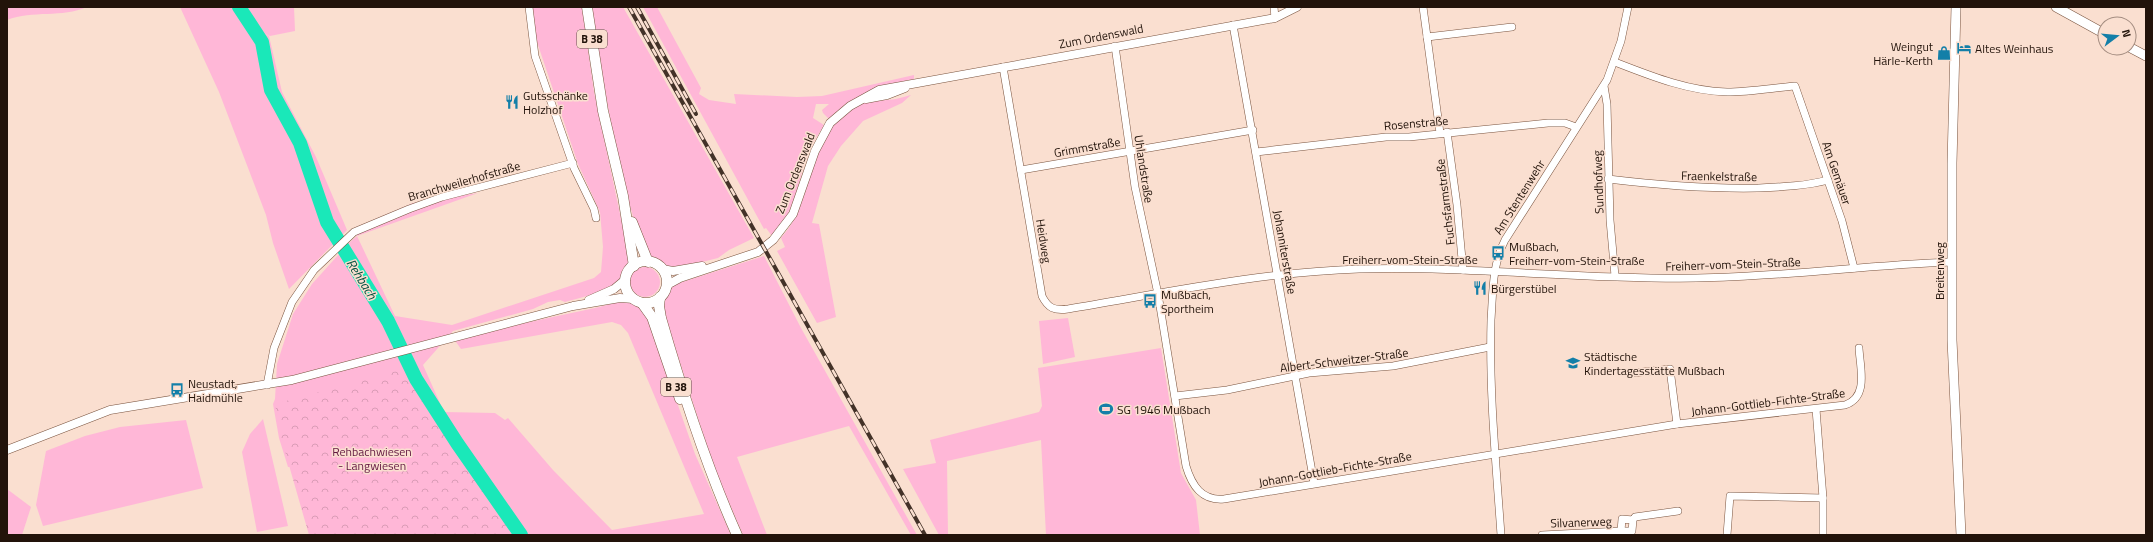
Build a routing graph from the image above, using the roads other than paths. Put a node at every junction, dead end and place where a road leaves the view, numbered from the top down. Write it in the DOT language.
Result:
graph roads {
  1 [pos="529,7"];
  2 [pos="587,7"];
  3 [pos="1274,7"];
  4 [pos="1297,7"];
  5 [pos="1423,7"];
  6 [pos="1628,7"];
  7 [pos="1956,7"];
  8 [pos="2056,7"];
  9 [pos="1275,18"];
  10 [pos="1233,24"];
  11 [pos="1512,27"];
  12 [pos="2097,30"];
  13 [pos="1427,37"];
  14 [pos="1115,46"];
  15 [pos="2137,51"];
  16 [pos="2146,56"];
  17 [pos="1615,62"];
  18 [pos="1003,67"];
  19 [pos="1604,86"];
  20 [pos="1576,127"];
  21 [pos="1253,130"];
  22 [pos="1444,132"];
  23 [pos="1129,151"];
  24 [pos="1256,152"];
  25 [pos="573,163"];
  26 [pos="1020,170"];
  27 [pos="1608,179"];
  28 [pos="1828,180"];
  29 [pos="623,196"];
  30 [pos="596,218"];
  31 [pos="648,262"];
  32 [pos="726,262"];
  33 [pos="1951,262"];
  34 [pos="634,266"];
  35 [pos="1854,268"];
  36 [pos="662,269"];
  37 [pos="1463,270"];
  38 [pos="1494,271"];
  39 [pos="1278,275"];
  40 [pos="1615,276"];
  41 [pos="626,279"];
  42 [pos="666,288"];
  43 [pos="1158,294"];
  44 [pos="660,297"];
  45 [pos="638,301"];
  46 [pos="573,306"];
  47 [pos="1490,347"];
  48 [pos="1859,348"];
  49 [pos="1633,373"];
  50 [pos="1294,376"];
  51 [pos="267,385"];
  52 [pos="1175,396"];
  53 [pos="1816,409"];
  54 [pos="1677,424"];
  55 [pos="7,450"];
  56 [pos="1495,453"];
  57 [pos="711,472"];
  58 [pos="1314,484"];
  59 [pos="1823,498"];
  60 [pos="1678,511"];
  61 [pos="737,535"];
  62 [pos="1501,535"];
  63 [pos="1542,535"];
  64 [pos="1727,535"];
  65 [pos="1823,535"];
  66 [pos="1961,535"];
  1 -- 25 [label="street"];
  2 -- 29 [label="main road, B 38"];
  3 -- 9 [label="street"];
  4 -- 9 [label="street, Zum Ordenswald"];
  5 -- 13 [label="street, Fuchsfarmstraße"];
  6 -- 17 [label="street, Am Stentenwehr"];
  7 -- 33 [label="main road, Breitenweg"];
  8 -- 12 [label="main road"];
  9 -- 10 [label="street, Zum Ordenswald"];
  10 -- 14 [label="street, Zum Ordenswald"];
  10 -- 21 [label="street, Johanniterstraße"];
  11 -- 13 [label="street"];
  13 -- 22 [label="street, Fuchsfarmstraße"];
  14 -- 18 [label="street, Zum Ordenswald"];
  14 -- 23 [label="street, Uhlandstraße"];
  15 -- 16 [label="main road"];
  17 -- 19 [label="street, Am Stentenwehr"];
  17 -- 28 [label="street, Am Gemäuer"];
  18 -- 26 [label="street, Heidweg"];
  18 -- 32 [label="street, Zum Ordenswald"];
  19 -- 20 [label="street, Am Stentenwehr"];
  19 -- 27 [label="street, Sundhofweg"];
  20 -- 22 [label="street, Rosenstraße"];
  20 -- 38 [label="street, Am Stentenwehr"];
  21 -- 23 [label="street, Grimmstraße"];
  21 -- 24 [label="street, Johanniterstraße"];
  22 -- 24 [label="street, Rosenstraße"];
  22 -- 37 [label="street, Fuchsfarmstraße"];
  23 -- 26 [label="street, Grimmstraße"];
  23 -- 43 [label="street, Uhlandstraße"];
  24 -- 39 [label="street, Johanniterstraße"];
  25 -- 30 [label="street"];
  25 -- 51 [label="street, Branchweilerhofstraße"];
  26 -- 43 [label="street, Heidweg"];
  27 -- 28 [label="street, Fraenkelstraße"];
  27 -- 40 [label="street, Sundhofweg"];
  28 -- 35 [label="street, Am Gemäuer"];
  29 -- 31 [label="main road, B 38"];
  29 -- 34 [label="main road, B 38"];
  31 -- 34 [label="main road"];
  31 -- 36 [label="main road"];
  32 -- 36 [label="street, Zum Ordenswald"];
  32 -- 42 [label="street, Zum Ordenswald"];
  33 -- 35 [label="street, Freiherr-vom-Stein-Straße"];
  33 -- 66 [label="main road, Breitenweg"];
  34 -- 41 [label="main road"];
  35 -- 40 [label="street, Freiherr-vom-Stein-Straße"];
  36 -- 42 [label="main road"];
  37 -- 38 [label="street, Freiherr-vom-Stein-Straße"];
  37 -- 39 [label="street, Freiherr-vom-Stein-Straße"];
  38 -- 40 [label="street, Freiherr-vom-Stein-Straße"];
  38 -- 47 [label="street, Am Stentenwehr"];
  39 -- 43 [label="street, Freiherr-vom-Stein-Straße"];
  39 -- 50 [label="street, Johanniterstraße"];
  41 -- 45 [label="main road"];
  41 -- 46 [label="street"];
  42 -- 44 [label="main road"];
  43 -- 52 [label="street, Johann-Gottlieb-Fichte-Straße"];
  44 -- 45 [label="main road"];
  44 -- 57 [label="main road, B 38"];
  45 -- 46 [label="street"];
  45 -- 57 [label="main road, B 38"];
  46 -- 51 [label="street"];
  47 -- 50 [label="street, Albert-Schweitzer-Straße"];
  47 -- 56 [label="street, Am Stentenwehr"];
  48 -- 53 [label="street, Johann-Gottlieb-Fichte-Straße"];
  49 -- 54 [label="street, Johann-Gottlieb-Fichte-Straße"];
  50 -- 52 [label="street, Albert-Schweitzer-Straße"];
  50 -- 58 [label="street, Johanniterstraße"];
  51 -- 55 [label="street"];
  52 -- 58 [label="street, Johann-Gottlieb-Fichte-Straße"];
  53 -- 54 [label="street, Johann-Gottlieb-Fichte-Straße"];
  53 -- 59 [label="street"];
  54 -- 56 [label="street, Johann-Gottlieb-Fichte-Straße"];
  56 -- 58 [label="street, Johann-Gottlieb-Fichte-Straße"];
  56 -- 62 [label="street, Am Stentenwehr"];
  57 -- 61 [label="main road, B 38"];
  59 -- 64 [label="street"];
  59 -- 65 [label="street"];
  60 -- 63 [label="street, Silvanerweg"];
}
